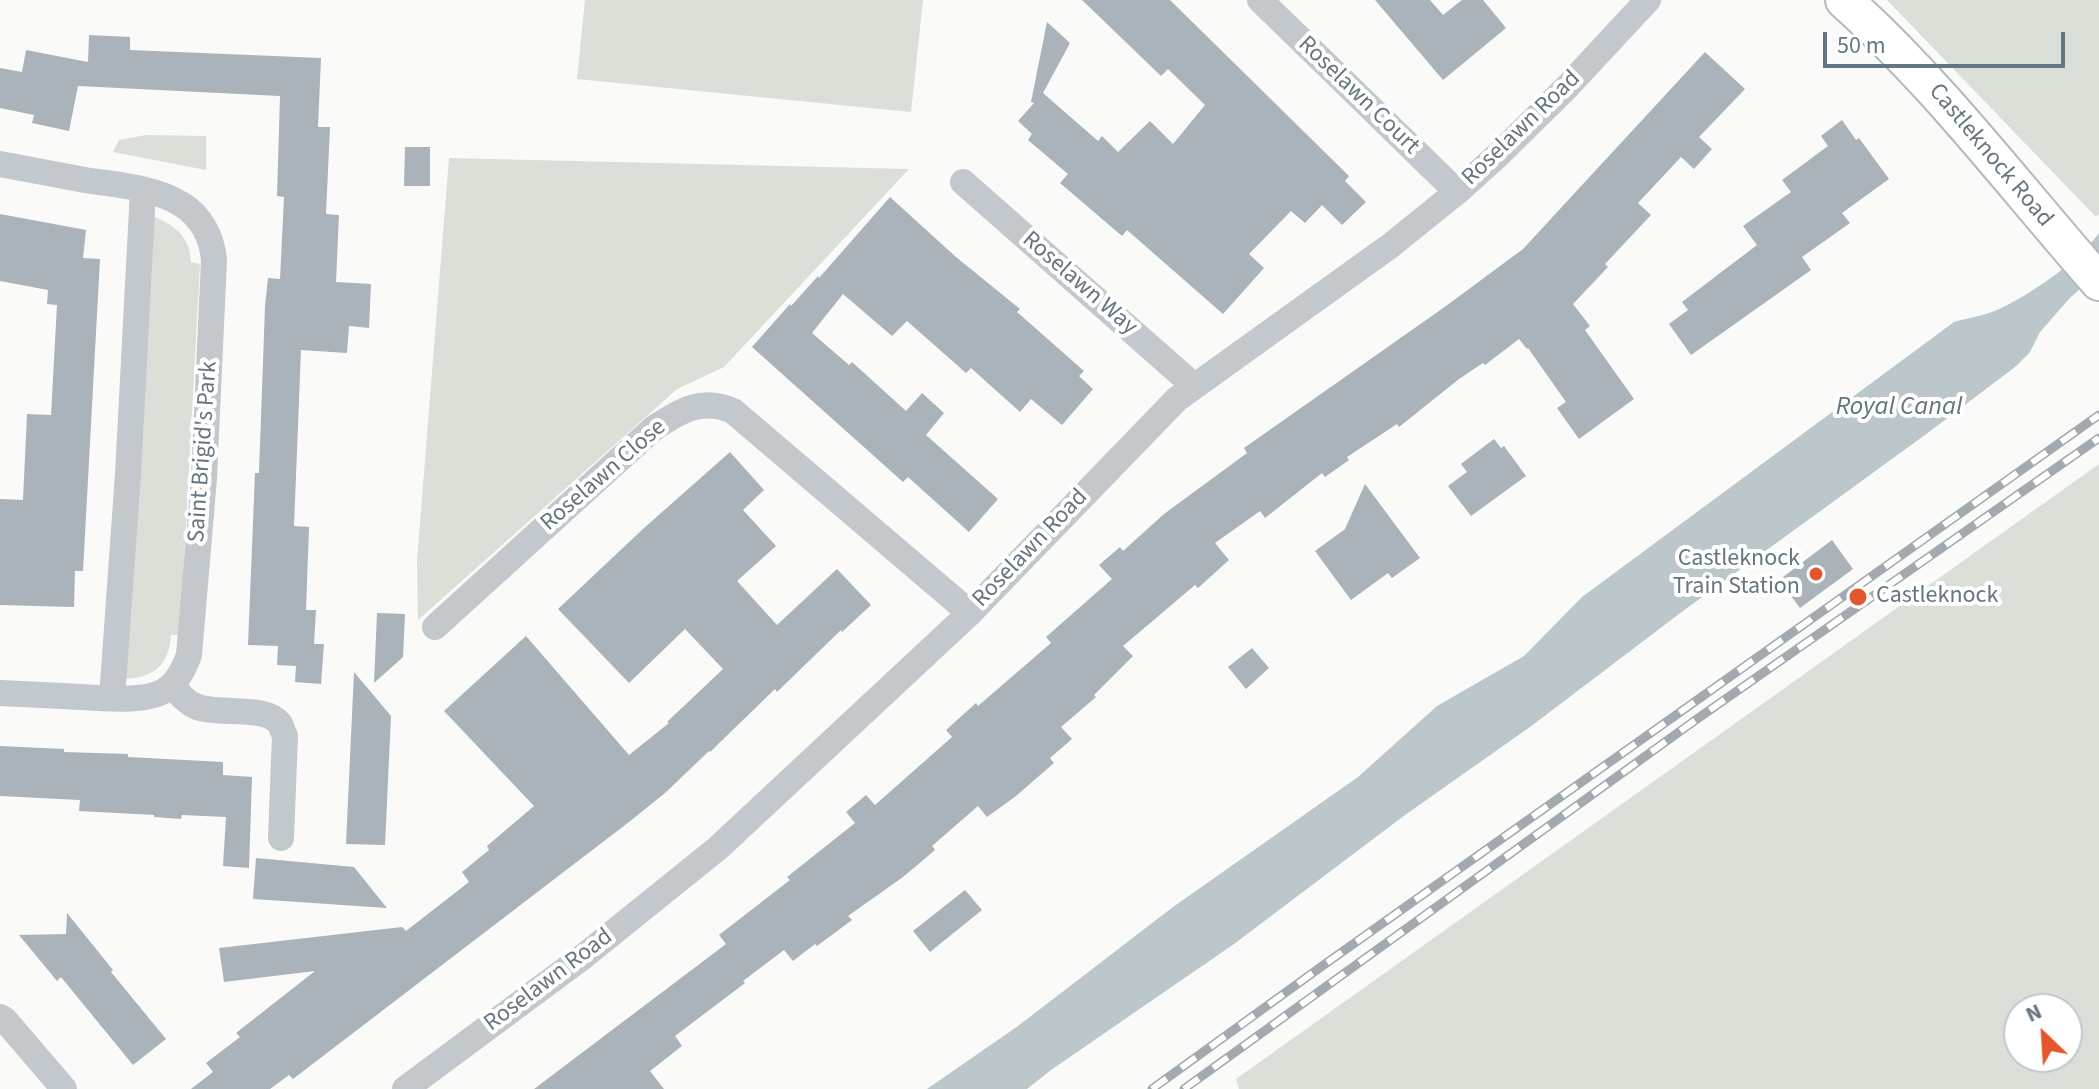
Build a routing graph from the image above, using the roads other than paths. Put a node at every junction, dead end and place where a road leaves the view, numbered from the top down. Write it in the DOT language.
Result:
graph roads {
  1 [pos="1260,0"];
  2 [pos="1648,0"];
  3 [pos="1844,0"];
  4 [pos="0,164"];
  5 [pos="963,182"];
  6 [pos="143,190"];
  7 [pos="1457,192"];
  8 [pos="2099,282"];
  9 [pos="1193,385"];
  10 [pos="970,613"];
  11 [pos="435,627"];
  12 [pos="172,685"];
  13 [pos="0,693"];
  14 [pos="112,698"];
  15 [pos="281,838"];
  16 [pos="0,1017"];
  17 [pos="64,1089"];
  18 [pos="405,1089"];
  1 -- 7 [label="street, Roselawn Court"];
  2 -- 7 [label="street, Roselawn Road"];
  3 -- 8 [label="main road, Castleknock Road"];
  4 -- 6 [label="street, Saint Brigid's Park"];
  5 -- 9 [label="street, Roselawn Way"];
  6 -- 12 [label="street, Saint Brigid's Park"];
  6 -- 14 [label="street"];
  7 -- 9 [label="street, Roselawn Road"];
  9 -- 10 [label="street, Roselawn Road"];
  10 -- 11 [label="street, Roselawn Close"];
  10 -- 18 [label="street, Roselawn Road"];
  12 -- 14 [label="street"];
  12 -- 15 [label="street"];
  13 -- 14 [label="street"];
  16 -- 17 [label="street"];
}
